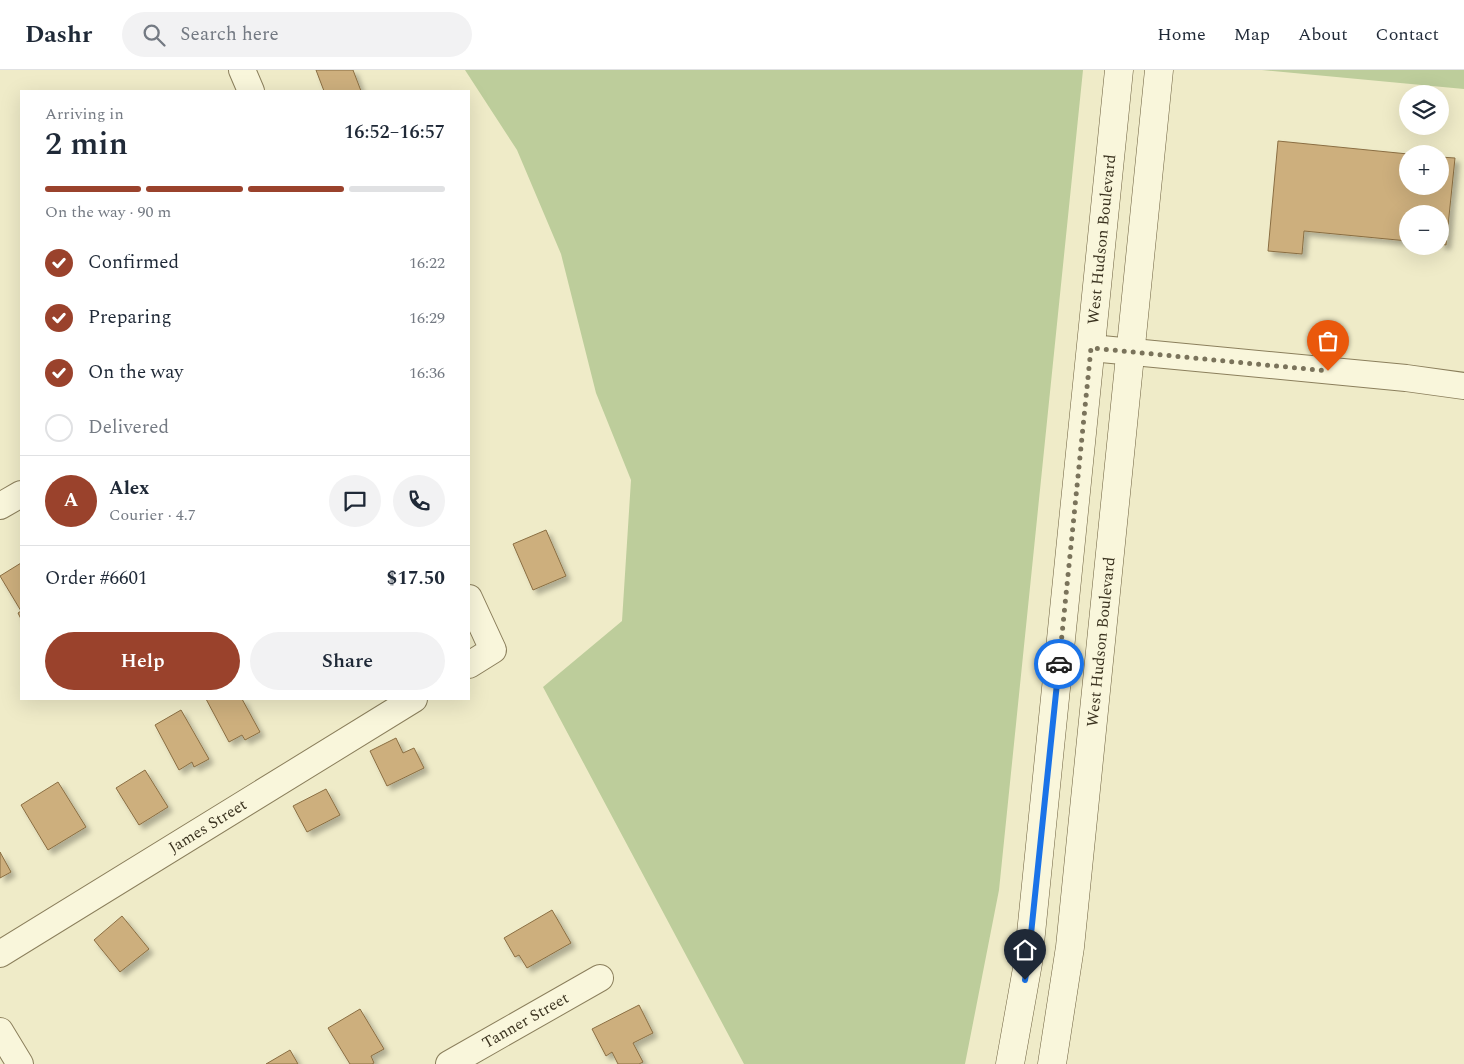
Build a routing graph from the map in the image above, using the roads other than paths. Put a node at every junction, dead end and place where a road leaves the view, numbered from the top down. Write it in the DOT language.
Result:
graph roads {
  1 [pos="242,70"];
  2 [pos="1119,70"];
  3 [pos="1160,70"];
  4 [pos="251,90"];
  5 [pos="1091,348"];
  6 [pos="1130,352"];
  7 [pos="1464,386"];
  8 [pos="20,495"];
  9 [pos="0,506"];
  10 [pos="470,600"];
  11 [pos="470,664"];
  12 [pos="412,700"];
  13 [pos="0,954"];
  14 [pos="600,978"];
  15 [pos="0,1031"];
  16 [pos="20,1064"];
  17 [pos="449,1064"];
  18 [pos="1010,1064"];
  19 [pos="1052,1064"];
  1 -- 4 [label="street"];
  2 -- 5 [label="main road, West Hudson Boulevard"];
  3 -- 6 [label="main road, West Hudson Boulevard"];
  5 -- 6 [label="street"];
  5 -- 18 [label="main road, West Hudson Boulevard"];
  6 -- 7 [label="street"];
  6 -- 19 [label="main road, West Hudson Boulevard"];
  8 -- 9 [label="street"];
  10 -- 11 [label="street"];
  12 -- 13 [label="street, James Street"];
  14 -- 17 [label="street, Tanner Street"];
  15 -- 16 [label="street"];
}
